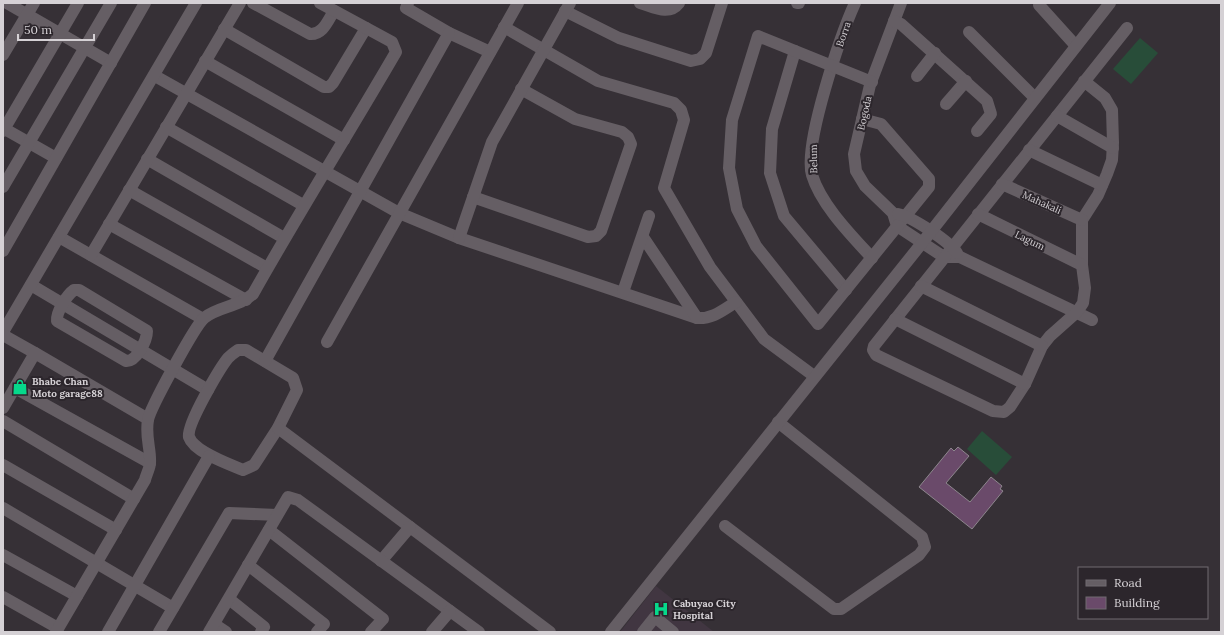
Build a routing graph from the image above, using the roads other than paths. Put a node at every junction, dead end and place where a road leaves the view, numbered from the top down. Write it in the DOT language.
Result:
graph roads {
  1 [pos="6,3"];
  2 [pos="34,3"];
  3 [pos="78,3"];
  4 [pos="110,3"];
  5 [pos="145,3"];
  6 [pos="196,3"];
  7 [pos="240,3"];
  8 [pos="253,3"];
  9 [pos="320,3"];
  10 [pos="640,3"];
  11 [pos="679,3"];
  12 [pos="722,3"];
  13 [pos="855,3"];
  14 [pos="901,3"];
  15 [pos="1110,3"];
  16 [pos="515,4"];
  17 [pos="403,5"];
  18 [pos="1039,5"];
  19 [pos="568,7"];
  20 [pos="334,11"];
  21 [pos="27,15"];
  22 [pos="894,21"];
  23 [pos="504,27"];
  24 [pos="366,28"];
  25 [pos="1127,28"];
  26 [pos="224,29"];
  27 [pos="969,32"];
  28 [pos="60,33"];
  29 [pos="449,33"];
  30 [pos="1076,46"];
  31 [pos="84,47"];
  32 [pos="542,50"];
  33 [pos="795,50"];
  34 [pos="490,52"];
  35 [pos="935,53"];
  36 [pos="3,55"];
  37 [pos="205,61"];
  38 [pos="111,63"];
  39 [pos="832,66"];
  40 [pos="155,76"];
  41 [pos="917,76"];
  42 [pos="966,81"];
  43 [pos="1084,81"];
  44 [pos="872,82"];
  45 [pos="521,89"];
  46 [pos="186,94"];
  47 [pos="1035,98"];
  48 [pos="946,104"];
  49 [pos="1057,116"];
  50 [pos="862,119"];
  51 [pos="166,127"];
  52 [pos="3,129"];
  53 [pos="978,131"];
  54 [pos="344,140"];
  55 [pos="29,142"];
  56 [pos="1113,148"];
  57 [pos="1029,150"];
  58 [pos="56,158"];
  59 [pos="147,159"];
  60 [pos="326,172"];
  61 [pos="1002,184"];
  62 [pos="1102,185"];
  63 [pos="3,187"];
  64 [pos="129,190"];
  65 [pos="361,192"];
  66 [pos="473,197"];
  67 [pos="303,204"];
  68 [pos="399,212"];
  69 [pos="893,214"];
  70 [pos="978,214"];
  71 [pos="649,216"];
  72 [pos="905,216"];
  73 [pos="1082,220"];
  74 [pos="109,224"];
  75 [pos="897,226"];
  76 [pos="930,232"];
  77 [pos="6,237"];
  78 [pos="60,237"];
  79 [pos="643,237"];
  80 [pos="284,238"];
  81 [pos="459,238"];
  82 [pos="922,243"];
  83 [pos="952,247"];
  84 [pos="3,251"];
  85 [pos="91,255"];
  86 [pos="944,257"];
  87 [pos="960,257"];
  88 [pos="872,258"];
  89 [pos="1082,265"];
  90 [pos="267,268"];
  91 [pos="31,285"];
  92 [pos="921,286"];
  93 [pos="846,290"];
  94 [pos="622,292"];
  95 [pos="246,300"];
  96 [pos="736,302"];
  97 [pos="63,304"];
  98 [pos="1077,312"];
  99 [pos="697,318"];
  100 [pos="203,319"];
  101 [pos="895,319"];
  102 [pos="1092,320"];
  103 [pos="3,333"];
  104 [pos="327,342"];
  105 [pos="1042,346"];
  106 [pos="140,350"];
  107 [pos="35,353"];
  108 [pos="265,361"];
  109 [pos="173,368"];
  110 [pos="814,376"];
  111 [pos="1025,384"];
  112 [pos="15,388"];
  113 [pos="208,390"];
  114 [pos="3,408"];
  115 [pos="148,419"];
  116 [pos="3,421"];
  117 [pos="778,422"];
  118 [pos="278,428"];
  119 [pos="209,456"];
  120 [pos="150,463"];
  121 [pos="3,465"];
  122 [pos="134,499"];
  123 [pos="3,508"];
  124 [pos="277,515"];
  125 [pos="725,526"];
  126 [pos="410,527"];
  127 [pos="116,530"];
  128 [pos="269,530"];
  129 [pos="3,555"];
  130 [pos="382,561"];
  131 [pos="96,563"];
  132 [pos="248,565"];
  133 [pos="135,585"];
  134 [pos="77,596"];
  135 [pos="3,597"];
  136 [pos="229,599"];
  137 [pos="173,608"];
  138 [pos="450,611"];
  139 [pos="212,628"];
  140 [pos="57,630"];
  141 [pos="543,630"];
  142 [pos="612,631"];
  143 [pos="108,632"];
  144 [pos="159,632"];
  145 [pos="226,632"];
  146 [pos="261,632"];
  147 [pos="317,632"];
  148 [pos="371,632"];
  149 [pos="432,632"];
  150 [pos="478,632"];
  151 [pos="643,632"];
  152 [pos="673,632"];
  1 -- 21 [label="street"];
  2 -- 21 [label="street"];
  3 -- 28 [label="street"];
  4 -- 31 [label="street"];
  5 -- 38 [label="street"];
  6 -- 40 [label="street"];
  7 -- 26 [label="street"];
  8 -- 20 [label="street"];
  9 -- 20 [label="street"];
  10 -- 11 [label="street"];
  12 -- 19 [label="street"];
  13 -- 39 [label="street, Borra"];
  14 -- 22 [label="street, Bogoda"];
  15 -- 30 [label="street"];
  16 -- 23 [label="street"];
  17 -- 29 [label="street"];
  18 -- 30 [label="street"];
  19 -- 32 [label="street"];
  20 -- 24 [label="street"];
  21 -- 28 [label="street"];
  21 -- 36 [label="street"];
  22 -- 35 [label="street"];
  22 -- 44 [label="street, Bogoda"];
  23 -- 32 [label="street"];
  23 -- 34 [label="street"];
  24 -- 26 [label="street"];
  24 -- 54 [label="street"];
  25 -- 43 [label="street"];
  26 -- 37 [label="street"];
  27 -- 47 [label="street"];
  28 -- 31 [label="street"];
  28 -- 52 [label="street"];
  29 -- 34 [label="street"];
  29 -- 65 [label="street"];
  30 -- 47 [label="street"];
  31 -- 38 [label="street"];
  31 -- 55 [label="street"];
  32 -- 45 [label="street"];
  32 -- 96 [label="street"];
  33 -- 39 [label="street"];
  33 -- 93 [label="street"];
  33 -- 93 [label="street"];
  34 -- 68 [label="street"];
  35 -- 41 [label="street"];
  35 -- 42 [label="street"];
  37 -- 46 [label="street"];
  37 -- 54 [label="street"];
  38 -- 58 [label="street"];
  39 -- 44 [label="street"];
  39 -- 88 [label="street, Belum"];
  40 -- 46 [label="street"];
  40 -- 78 [label="street"];
  42 -- 48 [label="street"];
  42 -- 53 [label="street"];
  43 -- 49 [label="street"];
  43 -- 56 [label="street"];
  44 -- 50 [label="street, Bogoda"];
  45 -- 66 [label="street"];
  45 -- 66 [label="street"];
  46 -- 51 [label="street"];
  46 -- 60 [label="street"];
  47 -- 76 [label="street"];
  49 -- 56 [label="street"];
  49 -- 57 [label="street"];
  50 -- 69 [label="street, Bogoda"];
  50 -- 72 [label="street"];
  51 -- 59 [label="street"];
  51 -- 67 [label="street"];
  52 -- 55 [label="street"];
  54 -- 60 [label="street"];
  55 -- 58 [label="street"];
  55 -- 63 [label="street"];
  56 -- 62 [label="street"];
  57 -- 61 [label="street"];
  57 -- 62 [label="street"];
  58 -- 77 [label="street"];
  59 -- 64 [label="street"];
  59 -- 80 [label="street"];
  60 -- 65 [label="street"];
  60 -- 67 [label="street"];
  61 -- 70 [label="street"];
  61 -- 73 [label="street, Mahakali"];
  62 -- 73 [label="street"];
  64 -- 74 [label="street"];
  64 -- 90 [label="street"];
  65 -- 68 [label="street"];
  65 -- 108 [label="street"];
  66 -- 81 [label="street"];
  67 -- 80 [label="street"];
  68 -- 81 [label="street"];
  68 -- 104 [label="street"];
  69 -- 72 [label="street"];
  69 -- 75 [label="street, Bogoda"];
  70 -- 83 [label="street"];
  70 -- 89 [label="street, Lagum"];
  71 -- 79 [label="street"];
  72 -- 75 [label="street"];
  72 -- 76 [label="street"];
  73 -- 89 [label="street"];
  74 -- 85 [label="street"];
  74 -- 95 [label="street"];
  75 -- 82 [label="street"];
  75 -- 88 [label="street"];
  76 -- 82 [label="street"];
  76 -- 83 [label="street"];
  77 -- 84 [label="street"];
  78 -- 85 [label="street"];
  78 -- 91 [label="street"];
  79 -- 94 [label="street"];
  79 -- 99 [label="street"];
  80 -- 90 [label="street"];
  81 -- 94 [label="street"];
  82 -- 86 [label="street"];
  82 -- 110 [label="street"];
  83 -- 86 [label="street"];
  83 -- 87 [label="street"];
  85 -- 100 [label="street"];
  86 -- 87 [label="street"];
  86 -- 92 [label="street"];
  87 -- 98 [label="street"];
  88 -- 93 [label="street"];
  89 -- 98 [label="street"];
  90 -- 95 [label="street"];
  91 -- 97 [label="street"];
  91 -- 103 [label="street"];
  92 -- 101 [label="street"];
  92 -- 105 [label="street"];
  94 -- 99 [label="street"];
  95 -- 100 [label="street"];
  96 -- 99 [label="street"];
  96 -- 110 [label="street"];
  97 -- 106 [label="street"];
  97 -- 106 [label="street"];
  97 -- 106 [label="street"];
  98 -- 102 [label="street"];
  98 -- 105 [label="street"];
  100 -- 109 [label="street"];
  101 -- 111 [label="street"];
  101 -- 111 [label="street"];
  103 -- 107 [label="street"];
  105 -- 111 [label="street"];
  106 -- 109 [label="street"];
  107 -- 112 [label="street"];
  107 -- 115 [label="street"];
  108 -- 113 [label="street"];
  108 -- 118 [label="street"];
  109 -- 113 [label="street"];
  109 -- 115 [label="street"];
  110 -- 117 [label="street"];
  112 -- 114 [label="street"];
  112 -- 120 [label="street"];
  113 -- 119 [label="street"];
  115 -- 120 [label="street"];
  116 -- 122 [label="street"];
  117 -- 125 [label="street"];
  117 -- 142 [label="street"];
  118 -- 119 [label="street"];
  118 -- 126 [label="street"];
  119 -- 133 [label="street"];
  120 -- 122 [label="street"];
  121 -- 127 [label="street"];
  122 -- 127 [label="street"];
  123 -- 131 [label="street"];
  124 -- 128 [label="street"];
  124 -- 130 [label="street"];
  124 -- 137 [label="street"];
  126 -- 130 [label="street"];
  126 -- 141 [label="street"];
  127 -- 131 [label="street"];
  128 -- 132 [label="street"];
  128 -- 148 [label="street"];
  129 -- 134 [label="street"];
  130 -- 138 [label="street"];
  131 -- 133 [label="street"];
  131 -- 134 [label="street"];
  132 -- 136 [label="street"];
  132 -- 147 [label="street"];
  133 -- 137 [label="street"];
  133 -- 143 [label="street"];
  134 -- 140 [label="street"];
  135 -- 140 [label="street"];
  136 -- 139 [label="street"];
  136 -- 146 [label="street"];
  137 -- 144 [label="street"];
  138 -- 149 [label="street"];
  138 -- 150 [label="street"];
  139 -- 145 [label="street"];
  151 -- 152 [label="street"];
}
